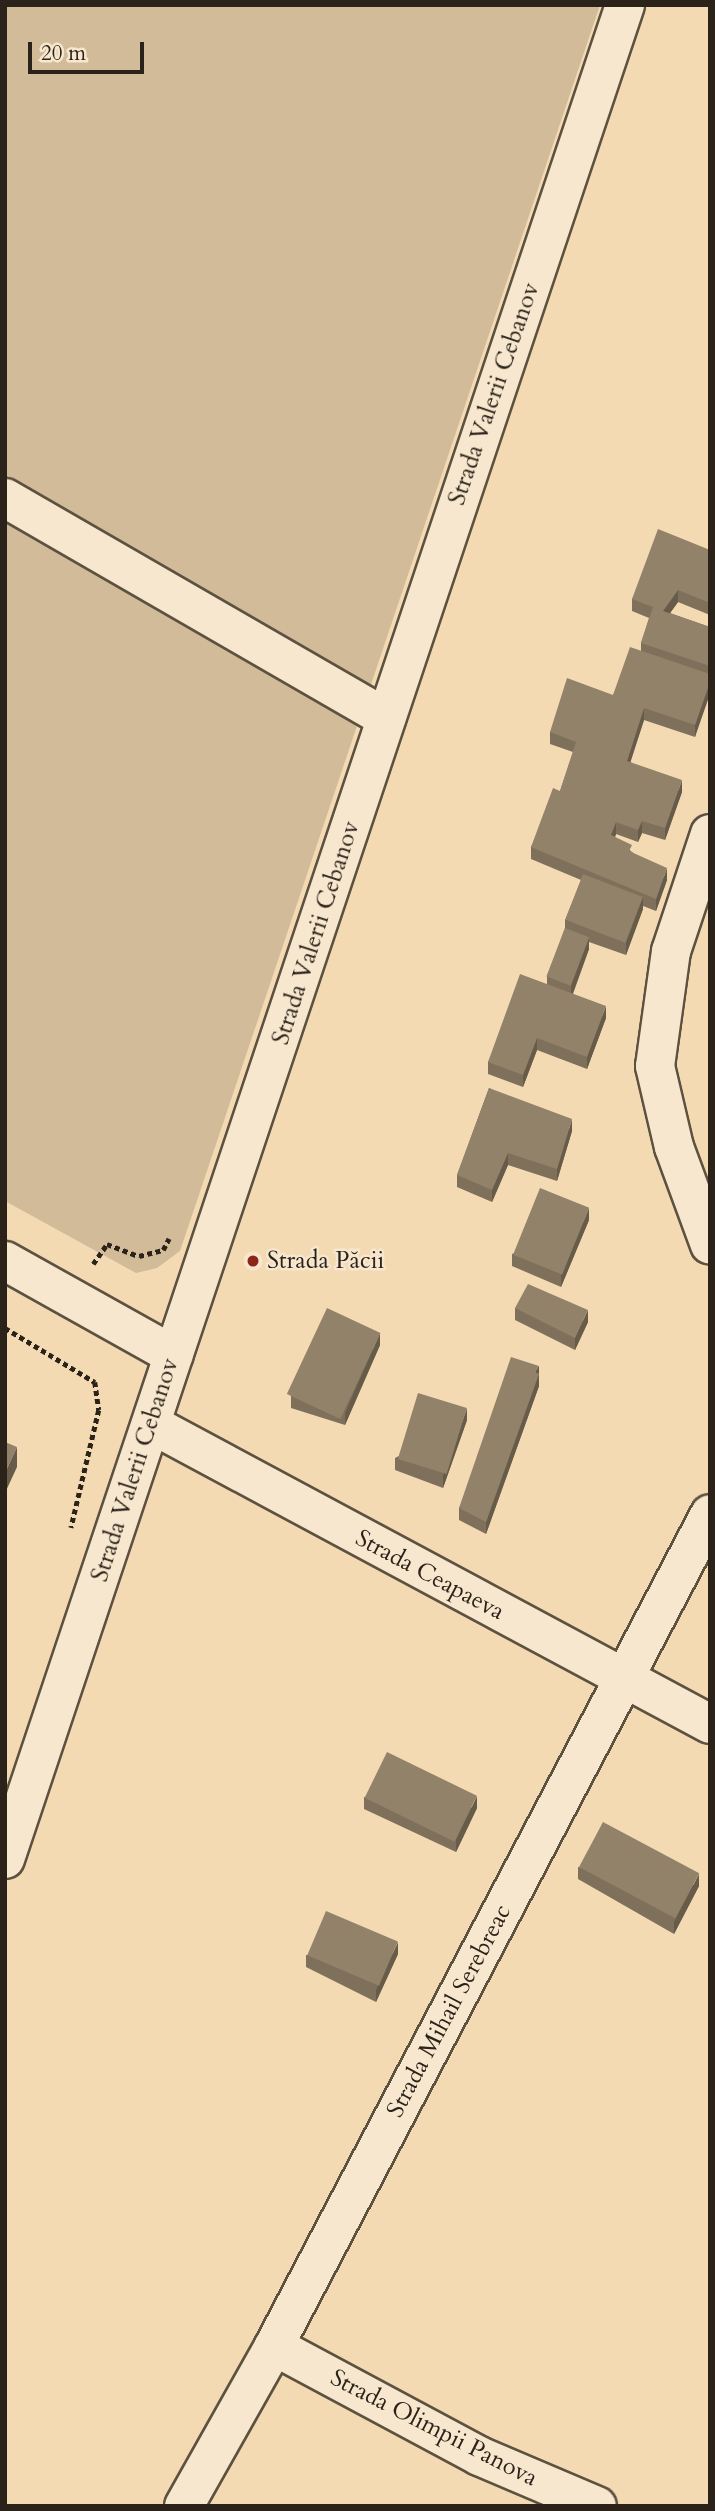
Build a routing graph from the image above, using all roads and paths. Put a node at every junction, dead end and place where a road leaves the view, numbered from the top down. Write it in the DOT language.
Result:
graph roads {
  1 [pos="625,5"];
  2 [pos="5,498"];
  3 [pos="386,719"];
  4 [pos="710,834"];
  5 [pos="710,1245"];
  6 [pos="5,1261"];
  7 [pos="5,1328"];
  8 [pos="173,1355"];
  9 [pos="151,1424"];
  10 [pos="710,1514"];
  11 [pos="69,1539"];
  12 [pos="622,1678"];
  13 [pos="710,1724"];
  14 [pos="5,1859"];
  15 [pos="274,2346"];
  16 [pos="184,2506"];
  17 [pos="597,2506"];
  1 -- 3 [label="street, Strada Valerii Cebanov"];
  2 -- 3 [label="street"];
  3 -- 8 [label="street, Strada Valerii Cebanov"];
  4 -- 5 [label="street"];
  6 -- 8 [label="street"];
  7 -- 11 [label="path"];
  8 -- 9 [label="street, Strada Valerii Cebanov"];
  9 -- 12 [label="street, Strada Ceapaeva"];
  9 -- 14 [label="street, Strada Valerii Cebanov"];
  10 -- 12 [label="street, Strada Mihail Serebreac"];
  12 -- 13 [label="street, Strada Ceapaeva"];
  12 -- 15 [label="street, Strada Mihail Serebreac"];
  15 -- 16 [label="street, Strada Mihail Serebreac"];
  15 -- 17 [label="street, Strada Olimpii Panova"];
}
